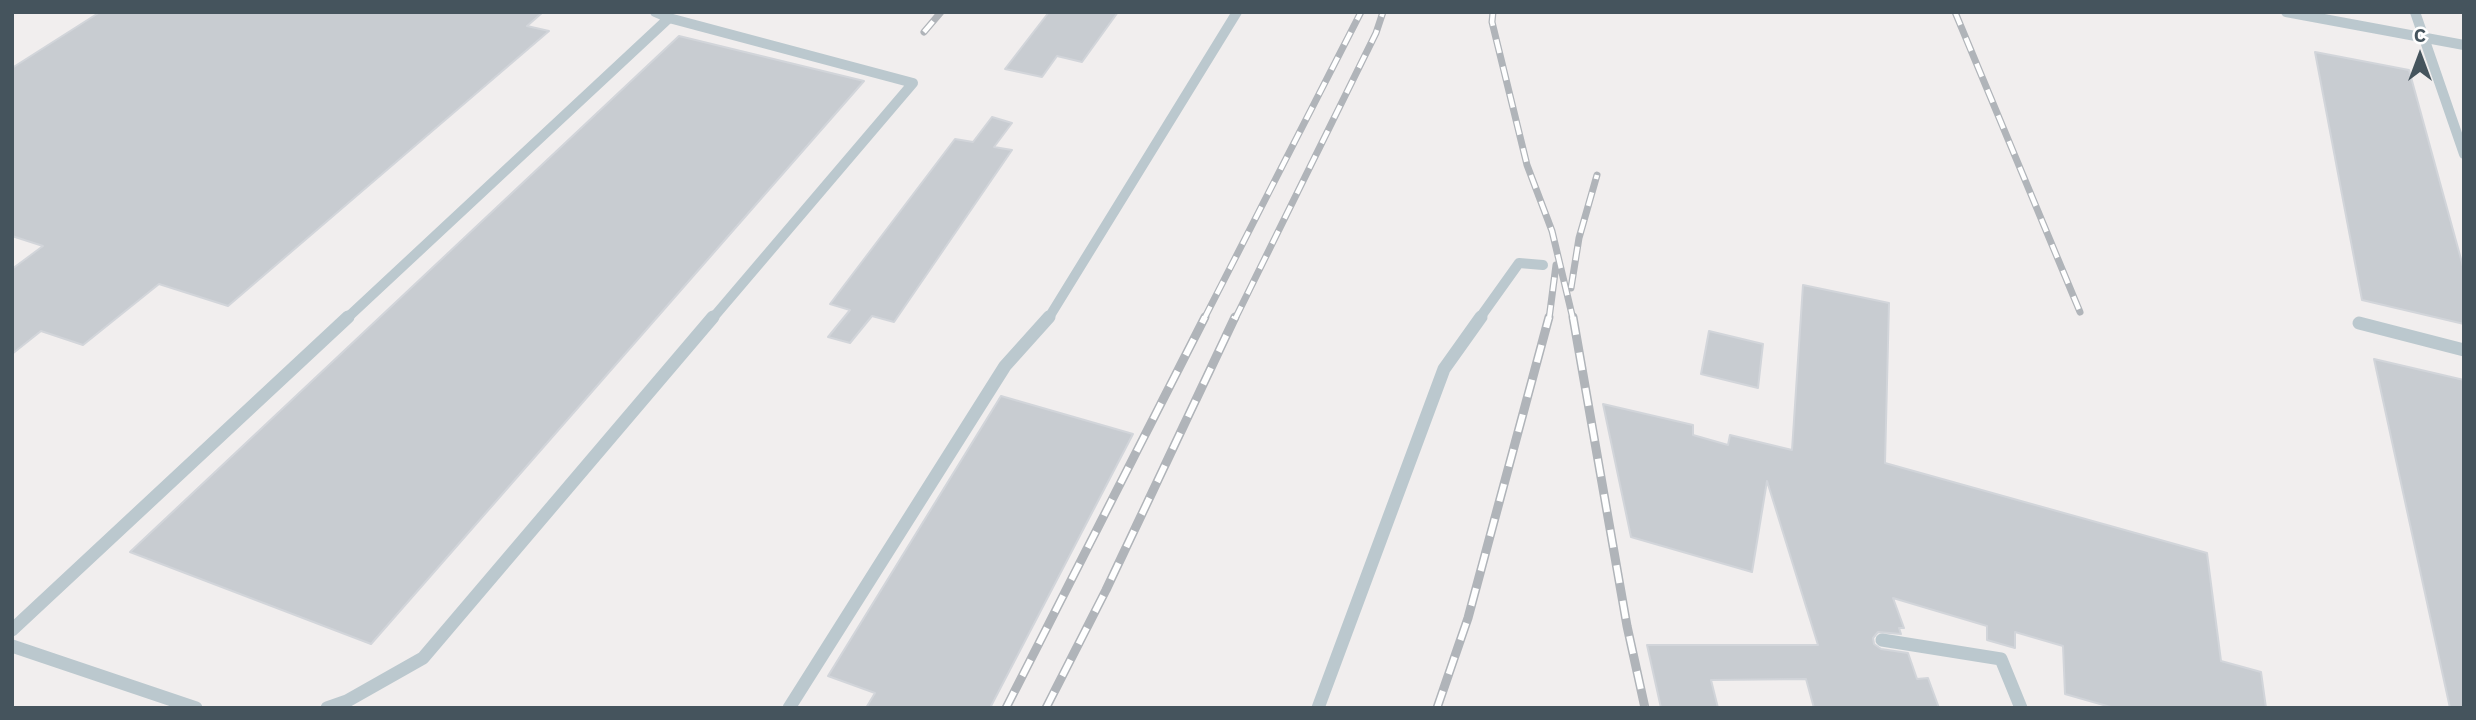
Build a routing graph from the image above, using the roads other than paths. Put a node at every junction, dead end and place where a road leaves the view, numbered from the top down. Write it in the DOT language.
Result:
graph roads {
  1 [pos="656,12"];
  2 [pos="683,12"];
  3 [pos="1237,12"];
  4 [pos="2286,12"];
  5 [pos="2415,12"];
  6 [pos="669,18"];
  7 [pos="2424,38"];
  8 [pos="2464,45"];
  9 [pos="2464,154"];
  10 [pos="1543,265"];
  11 [pos="2359,323"];
  12 [pos="2464,350"];
  13 [pos="12,630"];
  14 [pos="1882,640"];
  15 [pos="12,646"];
  16 [pos="196,708"];
  17 [pos="327,708"];
  18 [pos="789,708"];
  19 [pos="1318,708"];
  20 [pos="2021,708"];
  1 -- 6 [label="lane"];
  2 -- 6 [label="lane"];
  3 -- 18 [label="lane"];
  4 -- 7 [label="lane"];
  5 -- 7 [label="lane"];
  6 -- 13 [label="lane"];
  6 -- 17 [label="lane"];
  7 -- 8 [label="lane"];
  7 -- 9 [label="lane"];
  10 -- 19 [label="lane"];
  11 -- 12 [label="lane"];
  14 -- 20 [label="lane"];
  15 -- 16 [label="lane"];
}
